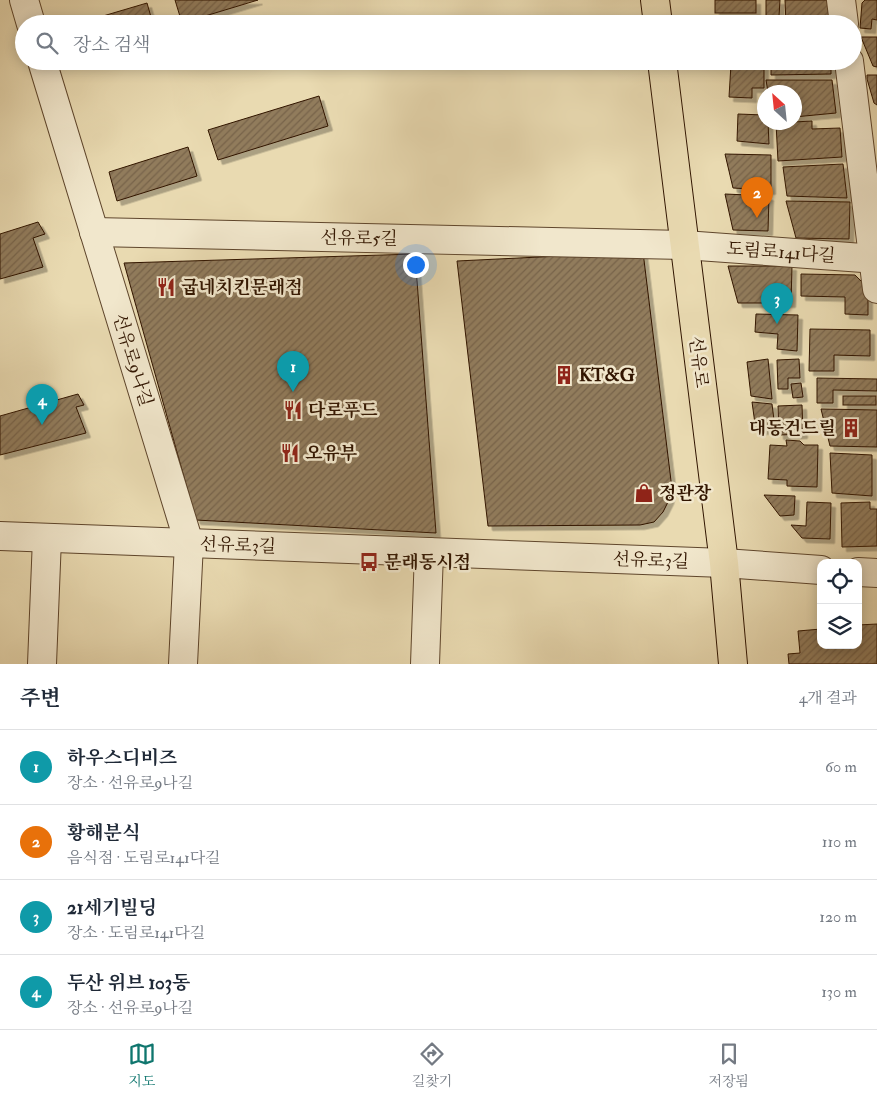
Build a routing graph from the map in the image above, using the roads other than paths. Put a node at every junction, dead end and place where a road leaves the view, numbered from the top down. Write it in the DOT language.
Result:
graph roads {
  1 [pos="24,0"];
  2 [pos="655,0"];
  3 [pos="841,0"];
  4 [pos="28,15"];
  5 [pos="657,15"];
  6 [pos="843,15"];
  7 [pos="45,70"];
  8 [pos="663,70"];
  9 [pos="852,70"];
  10 [pos="867,121"];
  11 [pos="94,232"];
  12 [pos="684,245"];
  13 [pos="875,258"];
  14 [pos="877,289"];
  15 [pos="0,536"];
  16 [pos="47,538"];
  17 [pos="189,543"];
  18 [pos="429,552"];
  19 [pos="724,563"];
  20 [pos="817,570"];
  21 [pos="862,572"];
  22 [pos="877,573"];
  23 [pos="42,664"];
  24 [pos="183,664"];
  25 [pos="425,664"];
  26 [pos="733,664"];
  1 -- 4 [label="street"];
  2 -- 5 [label="main road"];
  3 -- 6 [label="street"];
  7 -- 11 [label="street, 선유로9나길"];
  8 -- 12 [label="main road, 선유로"];
  9 -- 10 [label="street"];
  10 -- 13 [label="street"];
  11 -- 12 [label="street, 선유로5길"];
  11 -- 17 [label="street, 선유로9나길"];
  12 -- 13 [label="street, 도림로141다길"];
  12 -- 19 [label="main road, 선유로"];
  13 -- 14 [label="street"];
  15 -- 16 [label="street, 선유로3길"];
  16 -- 17 [label="street, 선유로3길"];
  16 -- 23 [label="street"];
  17 -- 18 [label="street, 선유로3길"];
  17 -- 24 [label="street, 선유로9나길"];
  18 -- 19 [label="street, 선유로3길"];
  18 -- 25 [label="street"];
  19 -- 20 [label="street, 선유로3길"];
  19 -- 26 [label="main road, 선유로"];
  21 -- 22 [label="street"];
}
